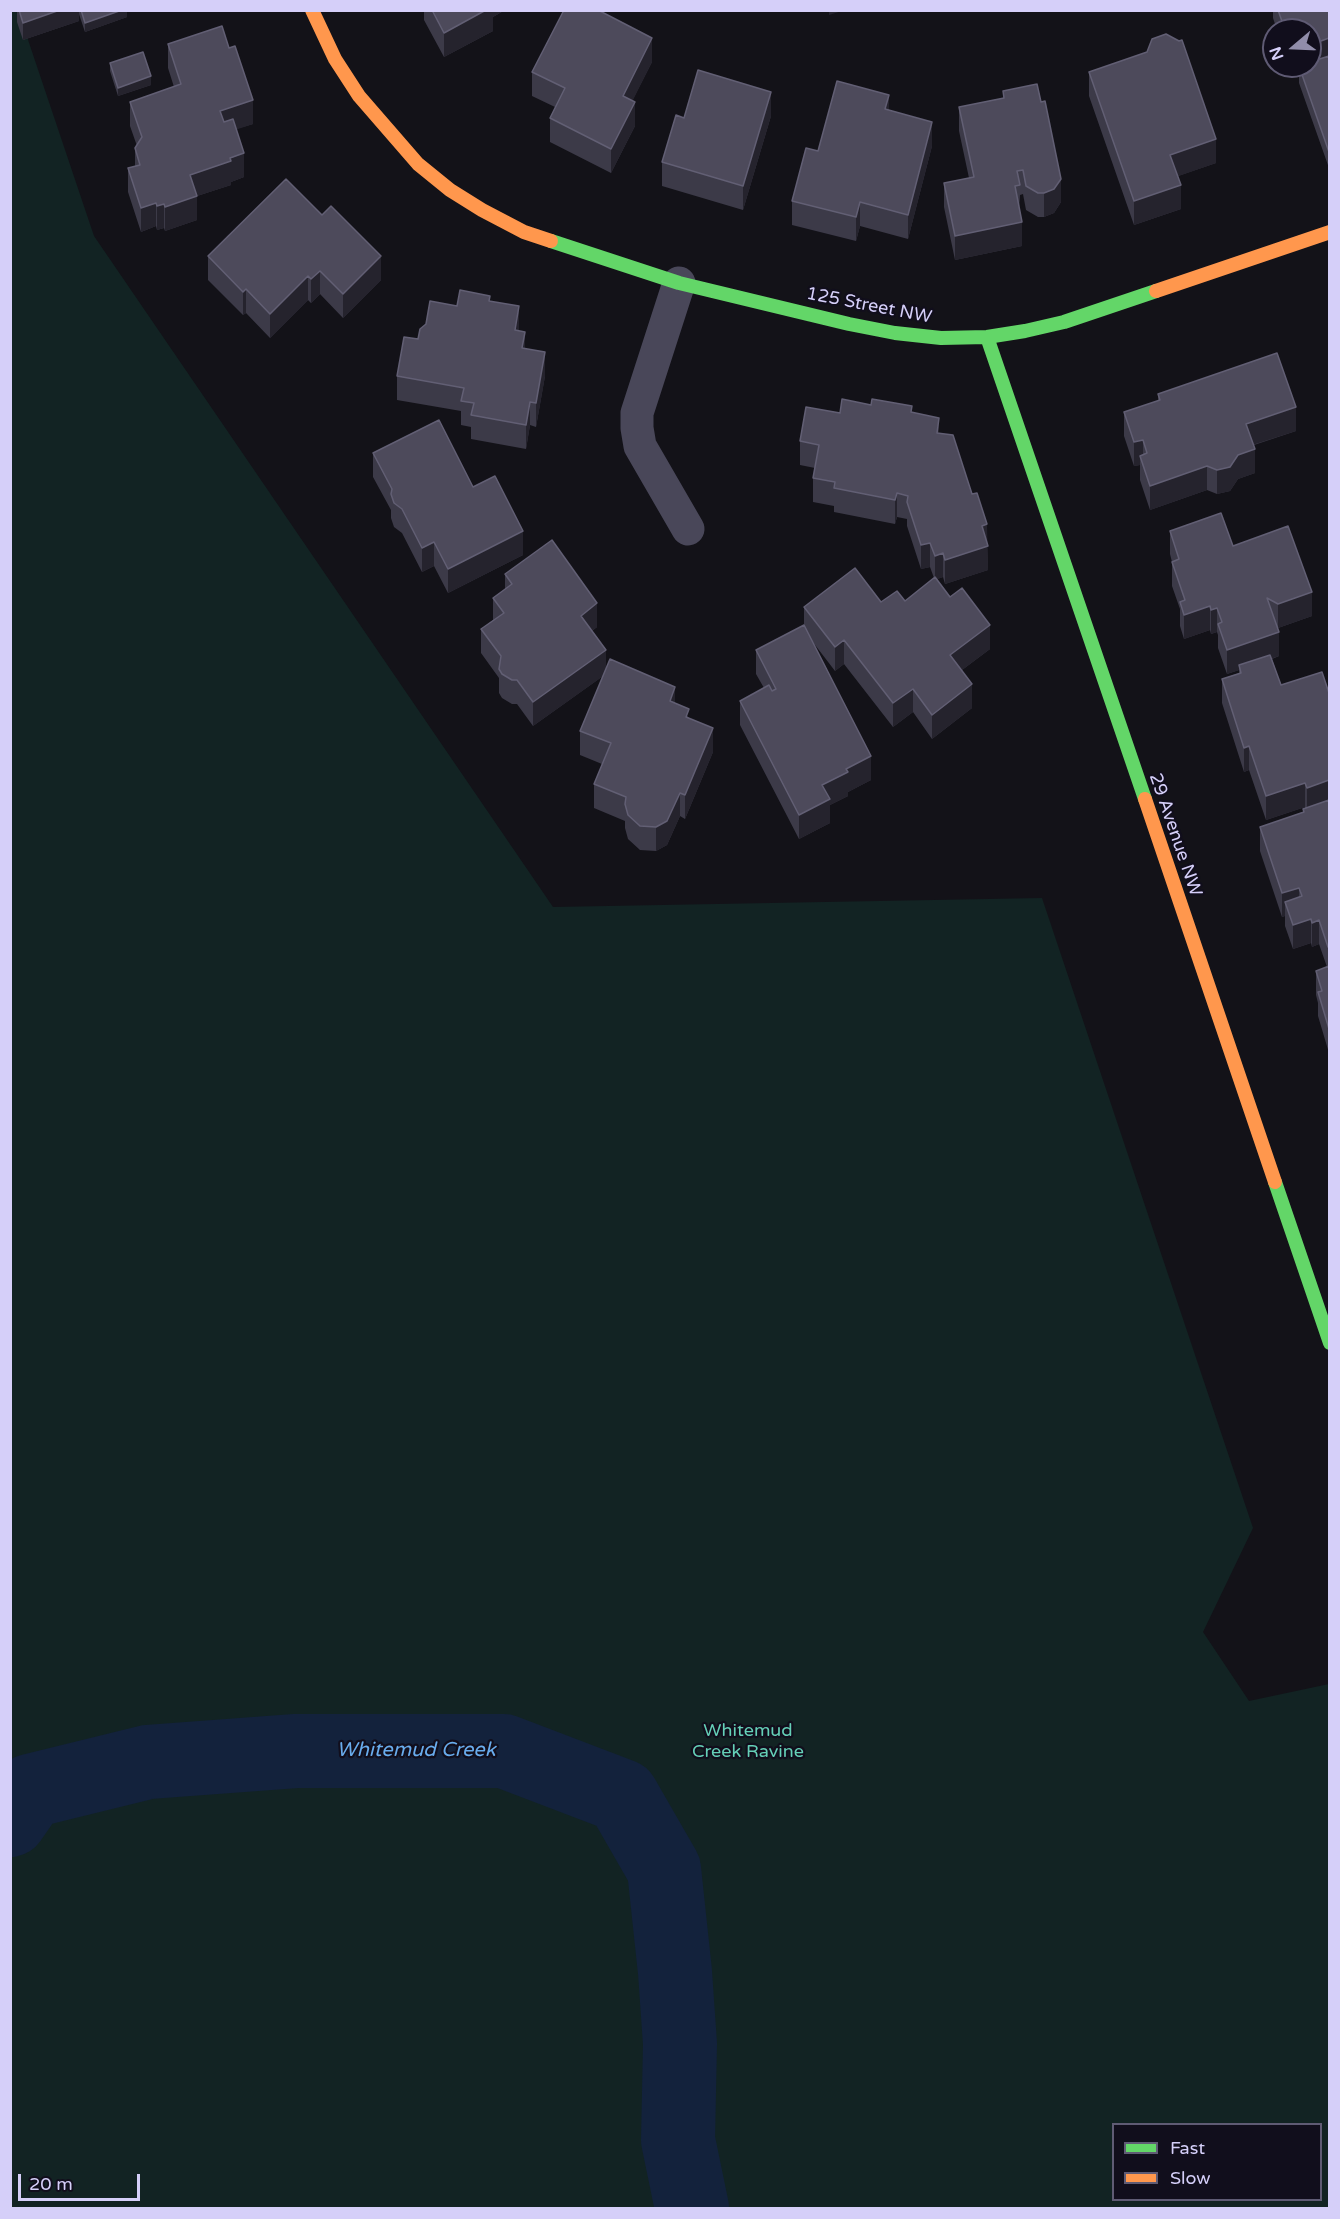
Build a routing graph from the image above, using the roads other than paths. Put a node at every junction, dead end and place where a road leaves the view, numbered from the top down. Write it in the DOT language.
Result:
graph roads {
  1 [pos="312,10"];
  2 [pos="1329,232"];
  3 [pos="679,283"];
  4 [pos="987,337"];
  5 [pos="688,529"];
  6 [pos="1329,1343"];
  1 -- 3 [label="street, 125 Street NW"];
  2 -- 4 [label="street, 125 Street NW"];
  3 -- 4 [label="street, 125 Street NW"];
  3 -- 5 [label="street"];
  4 -- 6 [label="street, 29 Avenue NW"];
}
